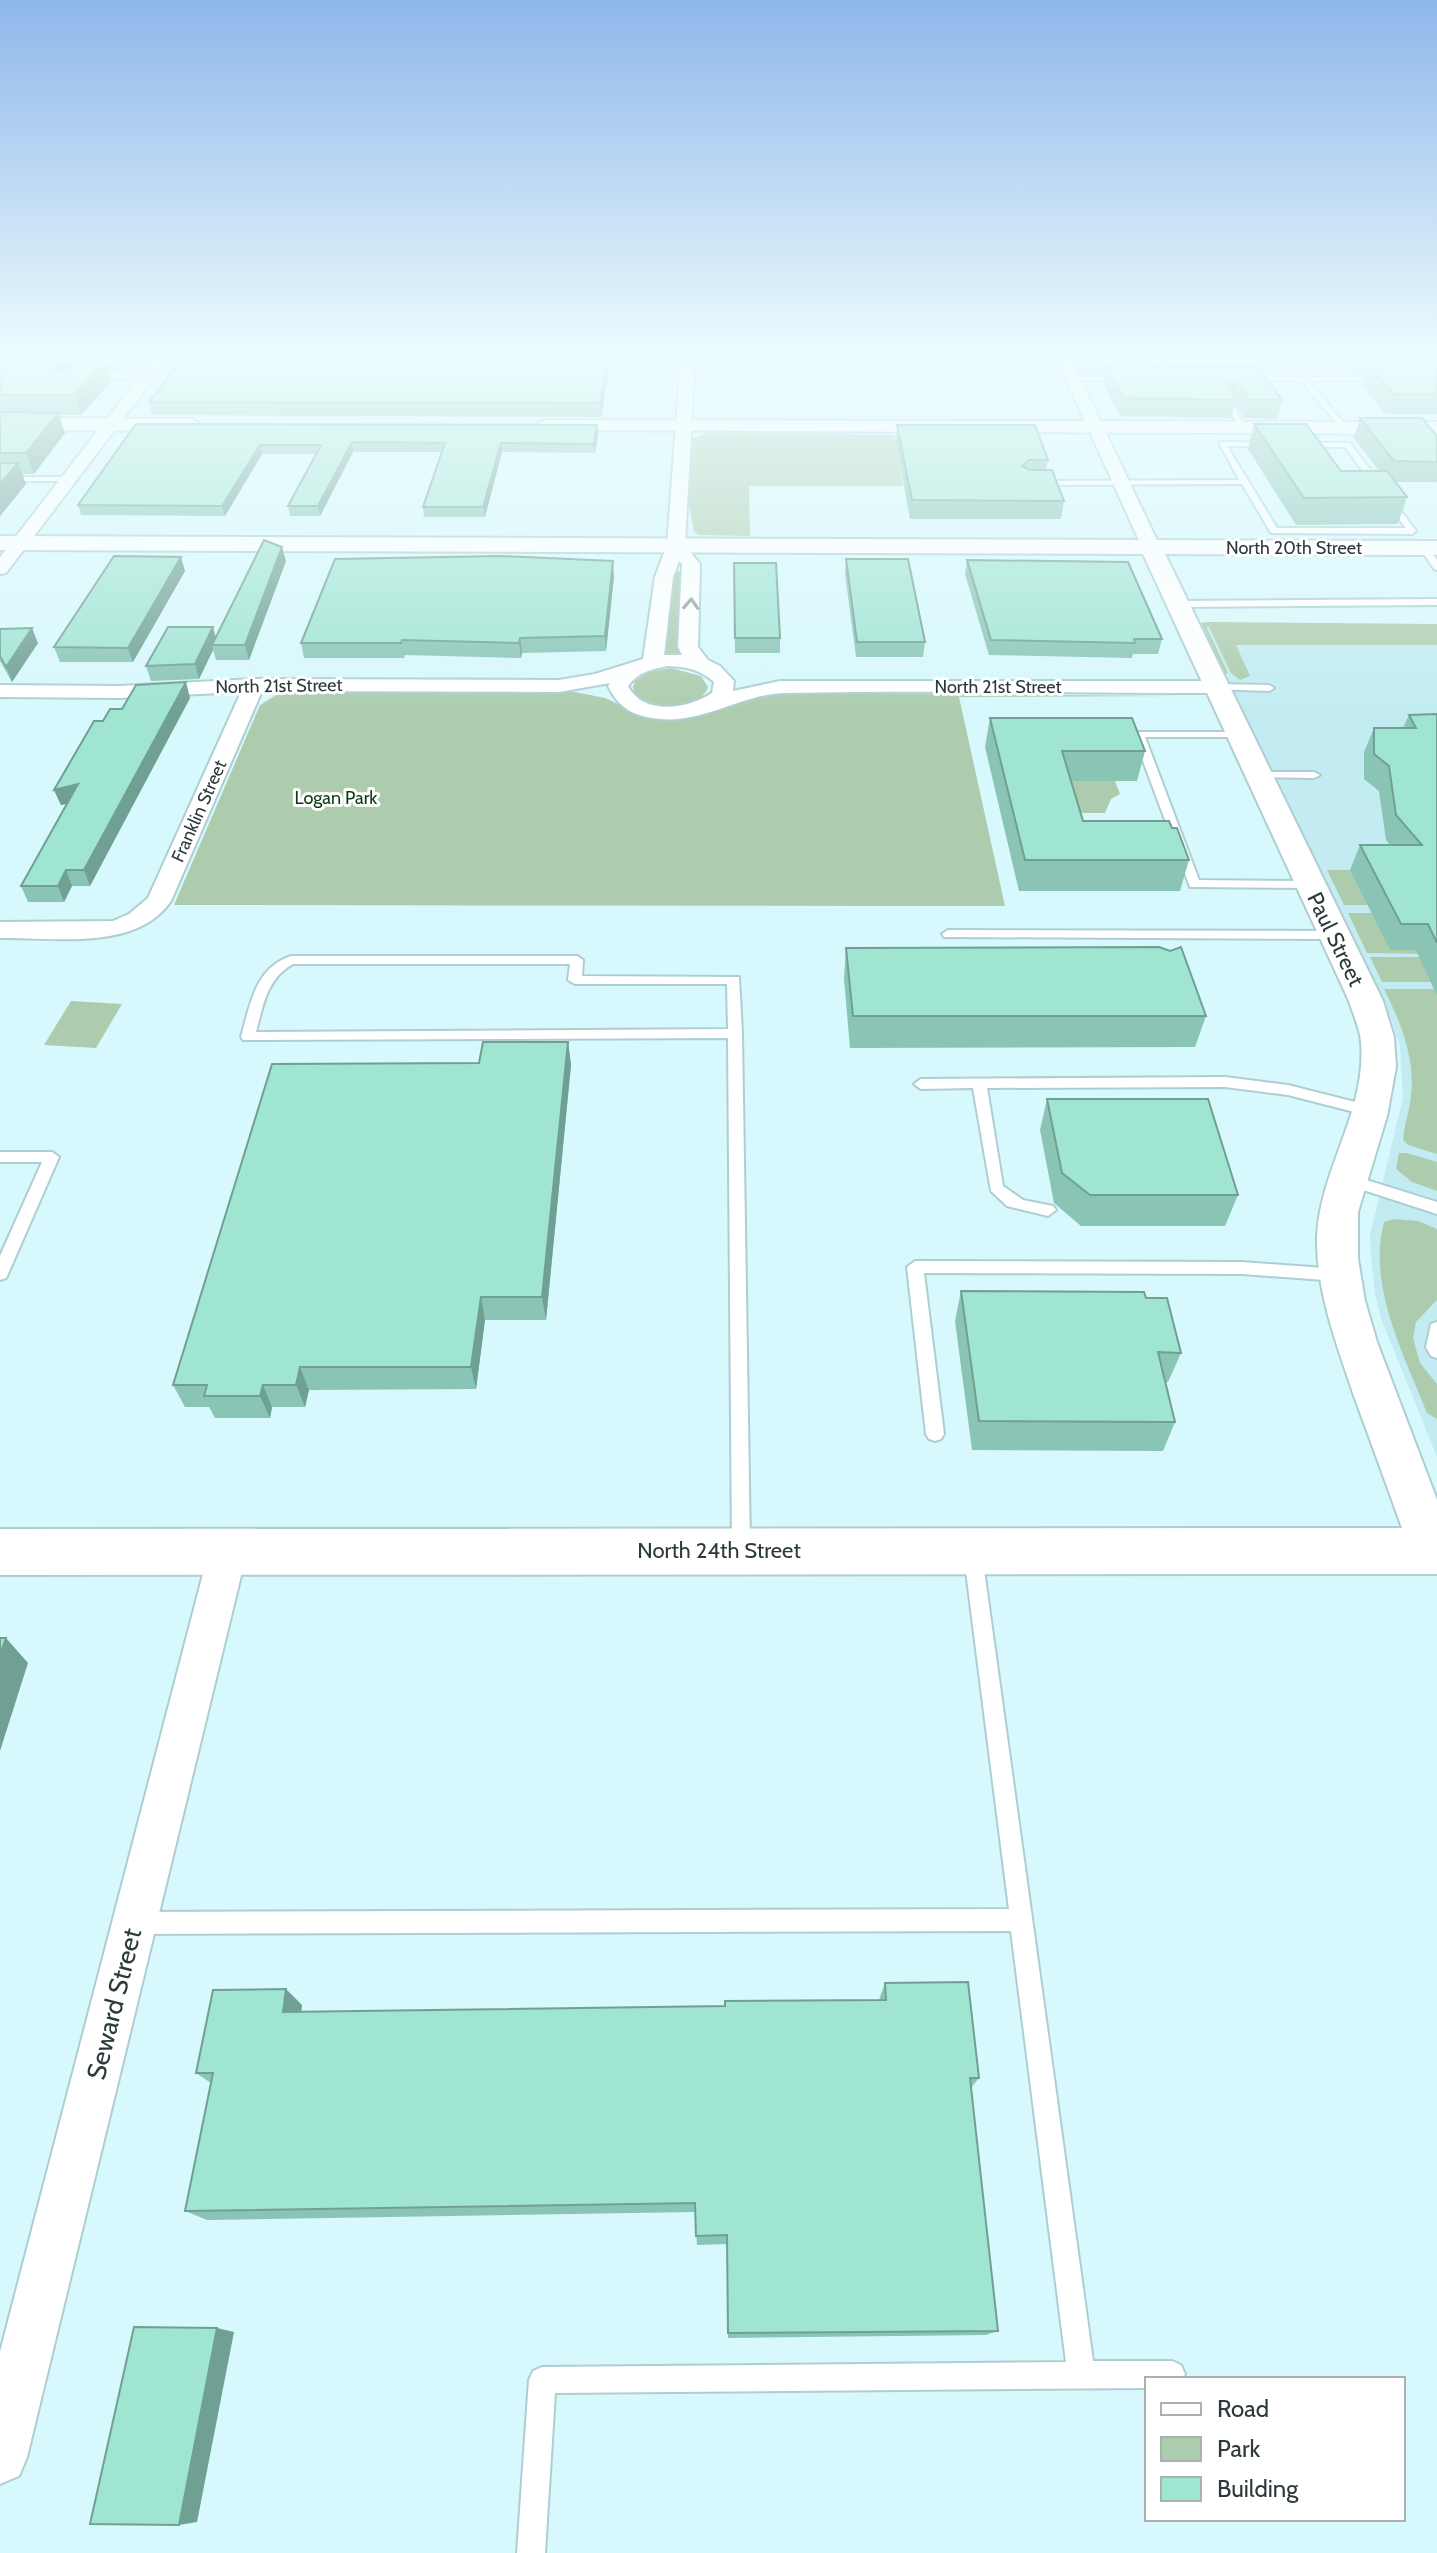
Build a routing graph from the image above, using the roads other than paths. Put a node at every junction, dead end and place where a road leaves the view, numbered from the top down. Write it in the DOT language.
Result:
graph roads {
  1 [pos="71,476"];
  2 [pos="680,476"];
  3 [pos="1119,476"];
  4 [pos="1241,476"];
  5 [pos="1371,476"];
  6 [pos="0,479"];
  7 [pos="69,479"];
  8 [pos="1244,482"];
  9 [pos="1026,483"];
  10 [pos="1122,483"];
  11 [pos="10,543"];
  12 [pos="676,545"];
  13 [pos="1151,547"];
  14 [pos="1430,548"];
  15 [pos="1437,567"];
  16 [pos="0,569"];
  17 [pos="1437,602"];
  18 [pos="1178,604"];
  19 [pos="653,662"];
  20 [pos="710,669"];
  21 [pos="631,670"];
  22 [pos="254,685"];
  23 [pos="559,686"];
  24 [pos="780,687"];
  25 [pos="1216,687"];
  26 [pos="1269,688"];
  27 [pos="0,691"];
  28 [pos="630,703"];
  29 [pos="711,705"];
  30 [pos="1238,734"];
  31 [pos="1258,775"];
  32 [pos="1314,775"];
  33 [pos="1310,885"];
  34 [pos="0,930"];
  35 [pos="948,934"];
  36 [pos="1147,934"];
  37 [pos="1334,935"];
  38 [pos="1151,948"];
  39 [pos="735,1033"];
  40 [pos="921,1084"];
  41 [pos="979,1084"];
  42 [pos="1370,1111"];
  43 [pos="0,1157"];
  44 [pos="1347,1179"];
  45 [pos="1437,1208"];
  46 [pos="1048,1210"];
  47 [pos="0,1274"];
  48 [pos="1339,1275"];
  49 [pos="1437,1329"];
  50 [pos="1437,1351"];
  51 [pos="935,1434"];
  52 [pos="741,1550"];
  53 [pos="228,1551"];
  54 [pos="972,1551"];
  55 [pos="0,1552"];
  56 [pos="1436,1554"];
  57 [pos="1020,1920"];
  58 [pos="134,1923"];
  59 [pos="1081,2374"];
  60 [pos="1172,2374"];
  61 [pos="0,2457"];
  62 [pos="531,2553"];
  1 -- 7 [label="street"];
  2 -- 12 [label="street"];
  3 -- 10 [label="street, Paul Street"];
  4 -- 8 [label="lane"];
  5 -- 8 [label="lane"];
  6 -- 7 [label="lane"];
  7 -- 11 [label="street"];
  8 -- 10 [label="lane"];
  9 -- 10 [label="lane"];
  10 -- 13 [label="street, Paul Street"];
  11 -- 12 [label="street, North 20th Street"];
  11 -- 16 [label="street"];
  12 -- 13 [label="street, North 20th Street"];
  12 -- 19 [label="street"];
  20 -- 12 [label="street, one-way"];
  13 -- 14 [label="street, North 20th Street"];
  13 -- 18 [label="street, Paul Street"];
  14 -- 15 [label="lane"];
  17 -- 18 [label="lane"];
  18 -- 25 [label="street, Paul Street"];
  19 -- 20 [label="street"];
  19 -- 21 [label="street"];
  20 -- 24 [label="street"];
  20 -- 29 [label="street"];
  21 -- 23 [label="street"];
  21 -- 28 [label="street"];
  22 -- 23 [label="street, North 21st Street"];
  22 -- 27 [label="street, North 21st Street"];
  22 -- 34 [label="street, Franklin Street"];
  23 -- 28 [label="street"];
  24 -- 25 [label="street, North 21st Street"];
  24 -- 29 [label="street"];
  25 -- 26 [label="lane"];
  25 -- 30 [label="street, Paul Street"];
  28 -- 29 [label="street"];
  30 -- 31 [label="street, Paul Street"];
  30 -- 33 [label="lane"];
  31 -- 32 [label="lane"];
  31 -- 33 [label="street, Paul Street"];
  33 -- 37 [label="street, Paul Street"];
  35 -- 36 [label="lane"];
  36 -- 37 [label="lane"];
  36 -- 38 [label="lane"];
  37 -- 42 [label="street, Paul Street"];
  39 -- 39 [label="lane"];
  39 -- 52 [label="lane"];
  40 -- 41 [label="lane"];
  41 -- 42 [label="lane"];
  41 -- 46 [label="lane"];
  42 -- 44 [label="street, Paul Street"];
  43 -- 47 [label="lane"];
  44 -- 45 [label="lane"];
  44 -- 48 [label="street, Paul Street"];
  48 -- 51 [label="lane"];
  48 -- 56 [label="street, Paul Street"];
  49 -- 50 [label="lane"];
  52 -- 53 [label="main road, North 24th Street"];
  52 -- 54 [label="main road, North 24th Street"];
  53 -- 55 [label="main road, North 24th Street"];
  53 -- 58 [label="street, Seward Street"];
  54 -- 56 [label="main road, North 24th Street"];
  54 -- 57 [label="lane"];
  57 -- 58 [label="lane"];
  57 -- 59 [label="lane"];
  58 -- 61 [label="street, Seward Street"];
  59 -- 60 [label="lane"];
  59 -- 62 [label="lane"];
}
